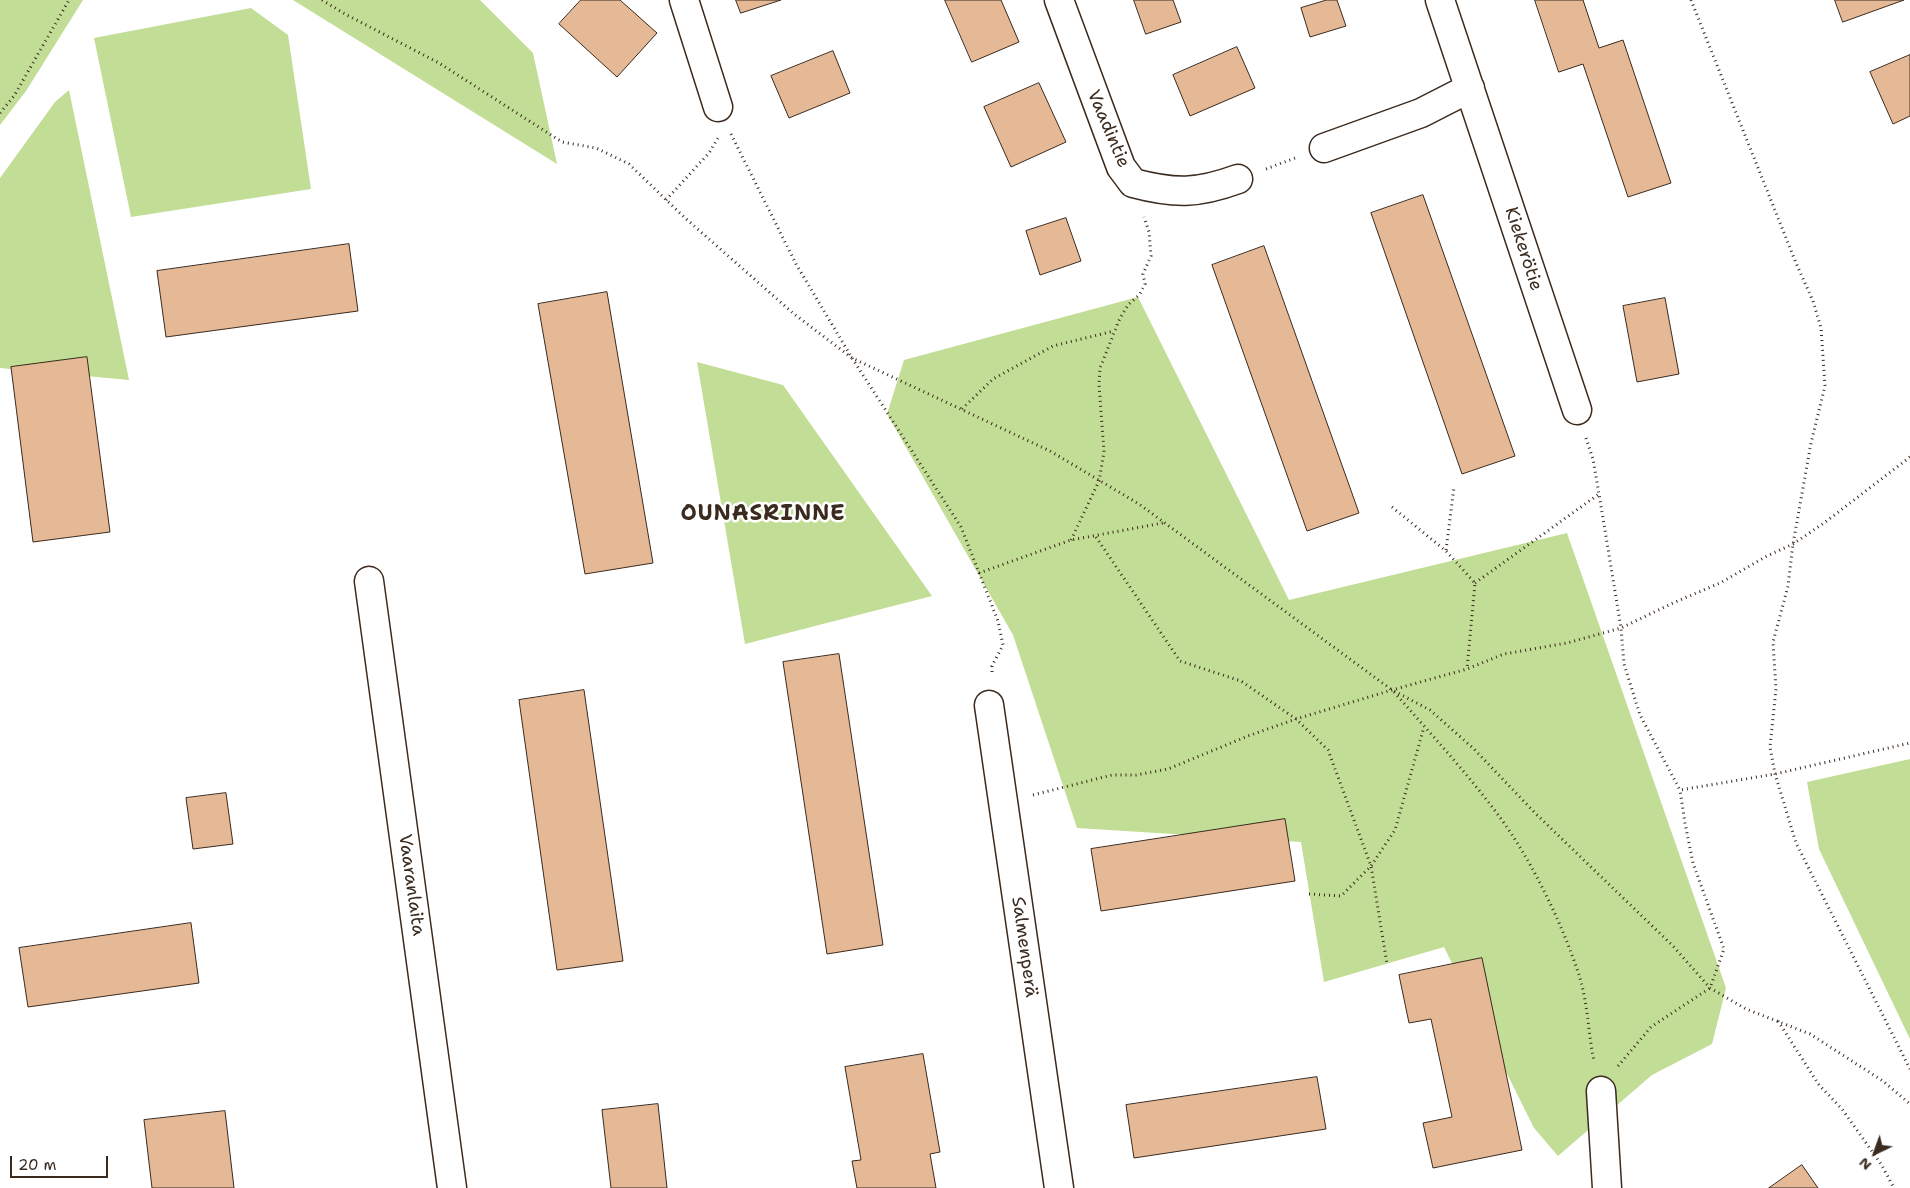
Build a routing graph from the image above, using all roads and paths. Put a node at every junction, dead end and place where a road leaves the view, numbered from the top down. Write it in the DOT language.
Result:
graph roads {
  1 [pos="69,0"];
  2 [pos="322,0"];
  3 [pos="684,0"];
  4 [pos="1059,0"];
  5 [pos="1440,0"];
  6 [pos="1691,0"];
  7 [pos="1470,88"];
  8 [pos="0,114"];
  9 [pos="722,116"];
  10 [pos="1324,148"];
  11 [pos="1238,178"];
  12 [pos="1133,183"];
  13 [pos="666,200"];
  14 [pos="1115,330"];
  15 [pos="852,358"];
  16 [pos="962,409"];
  17 [pos="1577,410"];
  18 [pos="1910,457"];
  19 [pos="1099,480"];
  20 [pos="1454,487"];
  21 [pos="1599,494"];
  22 [pos="1392,507"];
  23 [pos="1163,523"];
  24 [pos="1096,537"];
  25 [pos="1071,540"];
  26 [pos="1793,544"];
  27 [pos="1446,551"];
  28 [pos="979,573"];
  29 [pos="369,581"];
  30 [pos="1475,583"];
  31 [pos="1621,628"];
  32 [pos="1467,669"];
  33 [pos="1392,690"];
  34 [pos="990,706"];
  35 [pos="1296,719"];
  36 [pos="1424,727"];
  37 [pos="1910,743"];
  38 [pos="1774,774"];
  39 [pos="1680,790"];
  40 [pos="1004,804"];
  41 [pos="1371,866"];
  42 [pos="1309,894"];
  43 [pos="1387,964"];
  44 [pos="1710,988"];
  45 [pos="1778,1021"];
  46 [pos="1910,1069"];
  47 [pos="1601,1091"];
  48 [pos="1910,1104"];
  49 [pos="452,1188"];
  50 [pos="1059,1188"];
  51 [pos="1607,1188"];
  52 [pos="1894,1188"];
  1 -- 8 [label="path"];
  2 -- 13 [label="path"];
  3 -- 9 [label="street"];
  4 -- 12 [label="street, Vaadintie"];
  5 -- 7 [label="street, Kiekerötie"];
  6 -- 26 [label="path"];
  7 -- 10 [label="street"];
  7 -- 17 [label="street, Kiekerötie"];
  9 -- 13 [label="path"];
  9 -- 15 [label="path"];
  10 -- 11 [label="path"];
  11 -- 12 [label="street, Vaadintie"];
  12 -- 14 [label="path"];
  13 -- 15 [label="path"];
  14 -- 16 [label="path"];
  14 -- 19 [label="path"];
  15 -- 16 [label="path"];
  15 -- 28 [label="path"];
  16 -- 19 [label="path"];
  17 -- 21 [label="path"];
  18 -- 26 [label="path"];
  19 -- 23 [label="path"];
  19 -- 25 [label="path"];
  20 -- 27 [label="path"];
  21 -- 30 [label="path"];
  21 -- 31 [label="path"];
  22 -- 27 [label="path"];
  23 -- 24 [label="path"];
  23 -- 33 [label="path"];
  24 -- 25 [label="path"];
  24 -- 35 [label="path"];
  25 -- 28 [label="path"];
  26 -- 31 [label="path"];
  26 -- 38 [label="path"];
  27 -- 30 [label="path"];
  28 -- 34 [label="path"];
  29 -- 49 [label="street, Vaaranlaita"];
  30 -- 32 [label="path"];
  31 -- 32 [label="path"];
  31 -- 39 [label="path"];
  32 -- 33 [label="path"];
  33 -- 35 [label="path"];
  33 -- 36 [label="path"];
  33 -- 44 [label="path"];
  34 -- 40 [label="street, Salmenperä"];
  35 -- 40 [label="path"];
  35 -- 41 [label="path"];
  36 -- 41 [label="path"];
  36 -- 47 [label="path"];
  37 -- 38 [label="path"];
  38 -- 39 [label="path"];
  38 -- 46 [label="path"];
  39 -- 44 [label="path"];
  40 -- 50 [label="street, Salmenperä"];
  41 -- 42 [label="path"];
  41 -- 43 [label="path"];
  44 -- 45 [label="path"];
  44 -- 47 [label="path"];
  45 -- 48 [label="path"];
  45 -- 52 [label="path"];
  47 -- 51 [label="street"];
}
